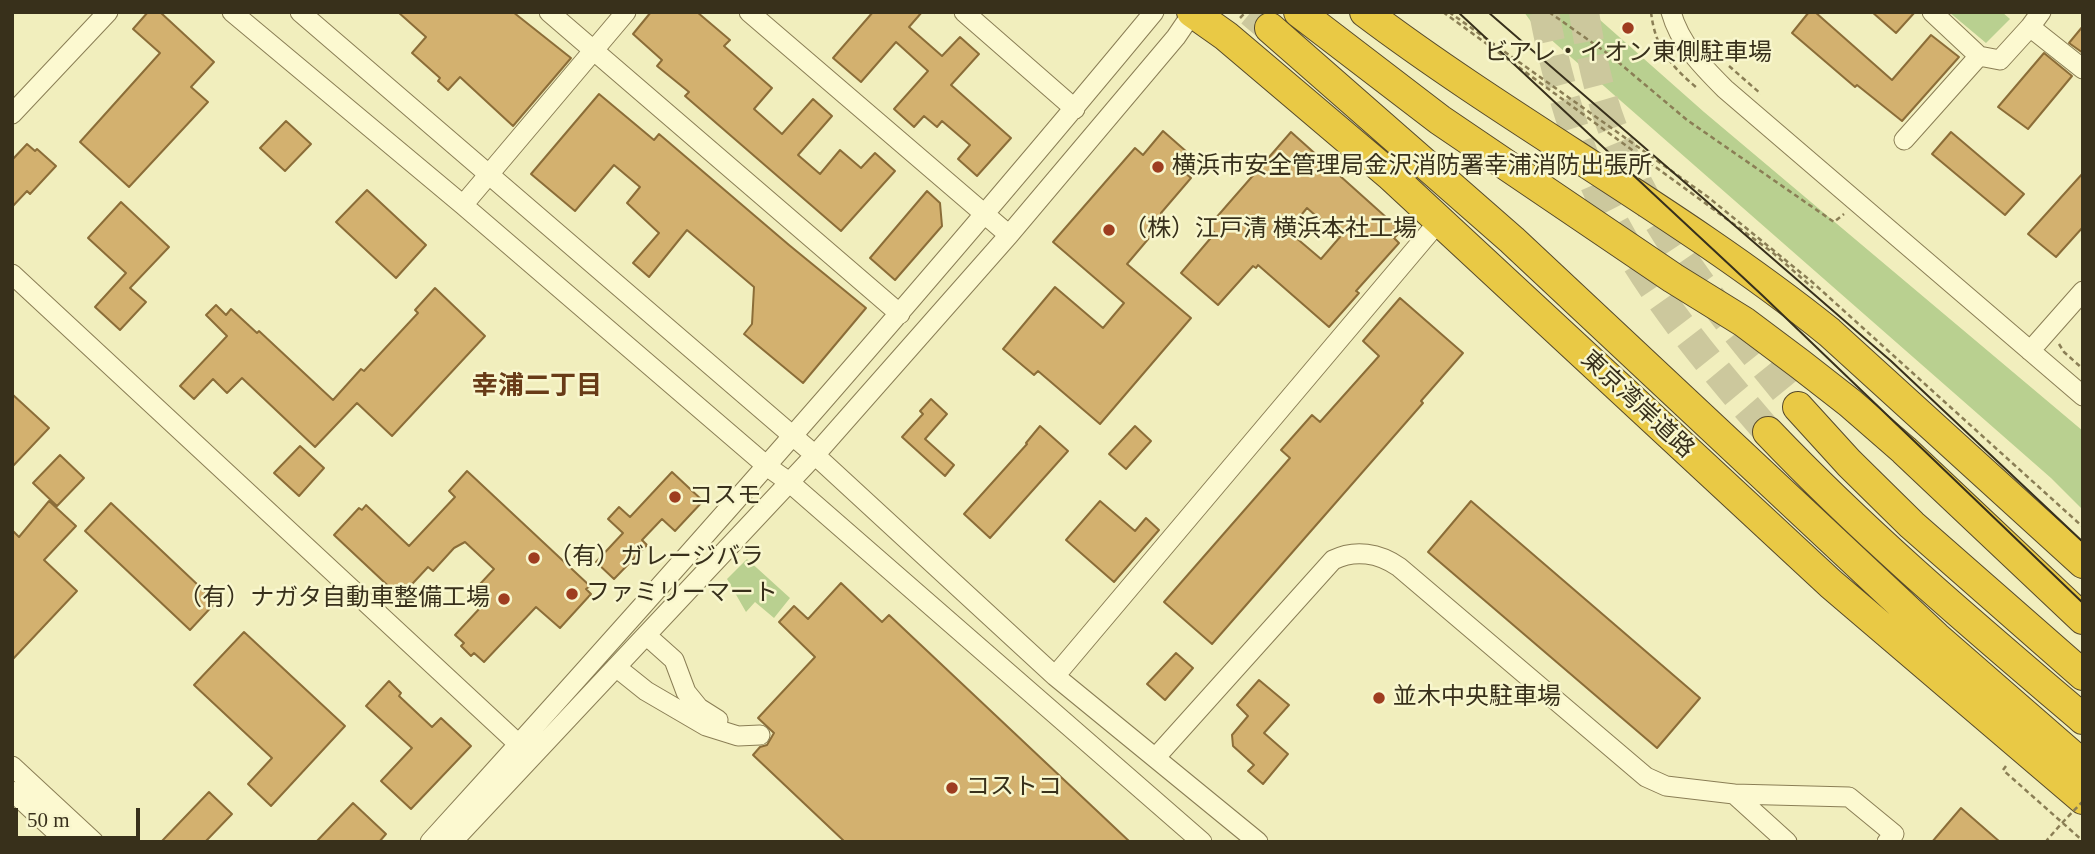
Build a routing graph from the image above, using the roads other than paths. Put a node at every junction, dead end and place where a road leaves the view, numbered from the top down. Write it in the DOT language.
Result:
graph roads {
  1 [pos="108,12"];
  2 [pos="232,12"];
  3 [pos="300,12"];
  4 [pos="549,12"];
  5 [pos="626,12"];
  6 [pos="749,12"];
  7 [pos="964,12"];
  8 [pos="1154,12"];
  9 [pos="1193,12"];
  10 [pos="1299,12"];
  11 [pos="1365,12"];
  12 [pos="1671,12"];
  13 [pos="1932,12"];
  14 [pos="2036,20"];
  15 [pos="1270,28"];
  16 [pos="594,51"];
  17 [pos="1979,56"];
  18 [pos="2083,69"];
  19 [pos="1075,109"];
  20 [pos="12,114"];
  21 [pos="1904,140"];
  22 [pos="489,175"];
  23 [pos="463,205"];
  24 [pos="985,215"];
  25 [pos="1440,220"];
  26 [pos="1009,235"];
  27 [pos="12,274"];
  28 [pos="2083,291"];
  29 [pos="900,314"];
  30 [pos="2030,351"];
  31 [pos="2083,396"];
  32 [pos="1798,407"];
  33 [pos="1768,432"];
  34 [pos="793,436"];
  35 [pos="815,455"];
  36 [pos="768,467"];
  37 [pos="789,482"];
  38 [pos="2083,563"];
  39 [pos="2083,619"];
  40 [pos="646,635"];
  41 [pos="616,667"];
  42 [pos="2083,675"];
  43 [pos="1055,676"];
  44 [pos="2083,719"];
  45 [pos="525,750"];
  46 [pos="1156,757"];
  47 [pos="2083,765"];
  48 [pos="12,766"];
  49 [pos="12,791"];
  50 [pos="1734,794"];
  51 [pos="2083,800"];
  52 [pos="1895,839"];
  53 [pos="67,842"];
  54 [pos="94,842"];
  55 [pos="430,842"];
  56 [pos="452,842"];
  57 [pos="1202,842"];
  58 [pos="1258,842"];
  59 [pos="1787,842"];
  1 -- 20 [label="street"];
  2 -- 23 [label="street"];
  3 -- 22 [label="street"];
  4 -- 16 [label="street"];
  5 -- 16 [label="street"];
  6 -- 24 [label="street"];
  7 -- 19 [label="street"];
  8 -- 19 [label="street"];
  9 -- 25 [label="highway, 東京湾岸道路"];
  9 -- 26 [label="street"];
  10 -- 39 [label="highway"];
  11 -- 38 [label="highway"];
  12 -- 30 [label="street"];
  13 -- 17 [label="street"];
  14 -- 17 [label="street"];
  14 -- 18 [label="street"];
  15 -- 47 [label="highway"];
  16 -- 22 [label="street"];
  16 -- 29 [label="street"];
  17 -- 21 [label="street"];
  19 -- 24 [label="street"];
  22 -- 23 [label="street"];
  22 -- 34 [label="street"];
  23 -- 36 [label="street"];
  24 -- 26 [label="street"];
  24 -- 29 [label="street"];
  25 -- 43 [label="street"];
  25 -- 51 [label="highway, 東京湾岸道路"];
  26 -- 35 [label="street"];
  27 -- 45 [label="street"];
  28 -- 30 [label="street"];
  29 -- 34 [label="street"];
  30 -- 31 [label="street"];
  32 -- 42 [label="highway"];
  33 -- 44 [label="highway"];
  34 -- 35 [label="street"];
  34 -- 36 [label="street"];
  35 -- 37 [label="street"];
  35 -- 43 [label="street"];
  36 -- 37 [label="street"];
  36 -- 45 [label="street"];
  37 -- 40 [label="street"];
  37 -- 57 [label="street"];
  40 -- 41 [label="street"];
  40 -- 41 [label="street"];
  41 -- 45 [label="street"];
  43 -- 46 [label="street"];
  45 -- 55 [label="street"];
  45 -- 56 [label="street"];
  46 -- 50 [label="street"];
  46 -- 58 [label="street"];
  48 -- 54 [label="street"];
  49 -- 53 [label="street"];
  50 -- 52 [label="street"];
  50 -- 59 [label="street"];
}
